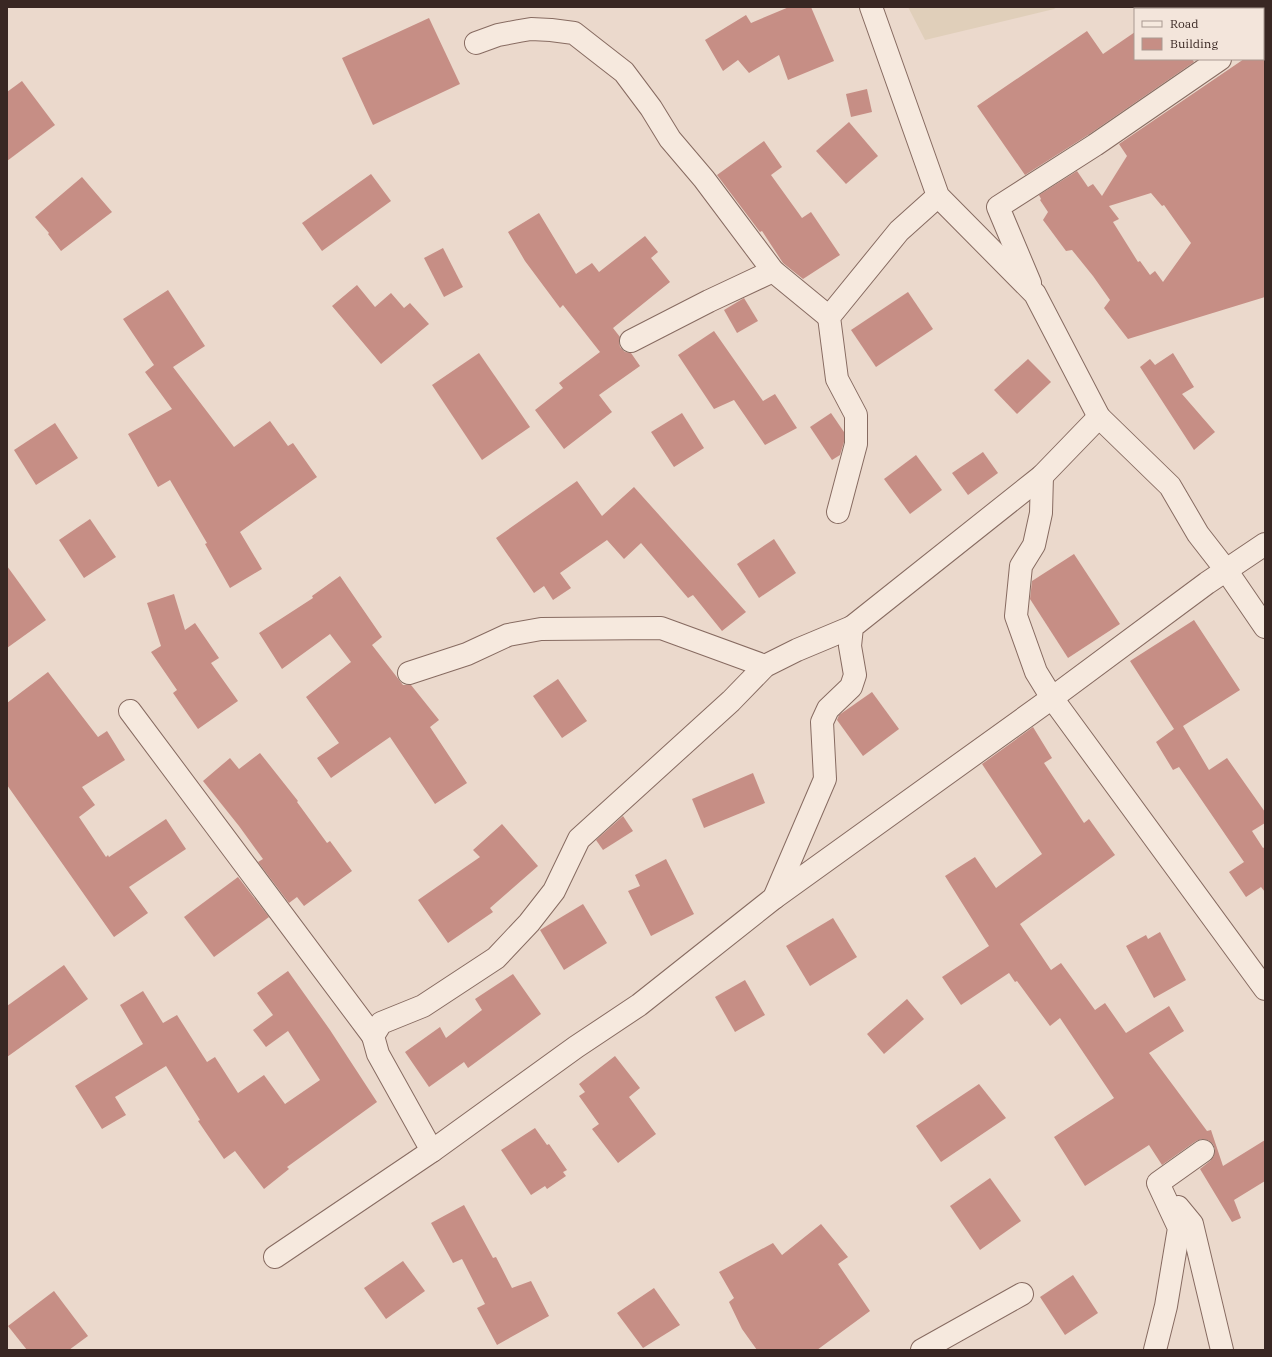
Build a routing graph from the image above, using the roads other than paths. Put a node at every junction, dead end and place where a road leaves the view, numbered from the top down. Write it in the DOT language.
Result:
graph roads {
  1 [pos="871,7"];
  2 [pos="476,43"];
  3 [pos="1219,60"];
  4 [pos="938,196"];
  5 [pos="773,271"];
  6 [pos="1035,294"];
  7 [pos="829,317"];
  8 [pos="631,341"];
  9 [pos="1099,417"];
  10 [pos="1042,476"];
  11 [pos="838,512"];
  12 [pos="1265,544"];
  13 [pos="1226,570"];
  14 [pos="852,627"];
  15 [pos="1265,627"];
  16 [pos="765,666"];
  17 [pos="409,673"];
  18 [pos="1052,698"];
  19 [pos="130,712"];
  20 [pos="774,898"];
  21 [pos="1265,989"];
  22 [pos="373,1036"];
  23 [pos="432,1151"];
  24 [pos="1203,1151"];
  25 [pos="1158,1183"];
  26 [pos="275,1257"];
  27 [pos="1022,1294"];
  28 [pos="922,1350"];
  29 [pos="1155,1350"];
  30 [pos="1222,1350"];
  1 -- 4 [label="street"];
  2 -- 5 [label="street"];
  3 -- 6 [label="street"];
  4 -- 6 [label="street"];
  4 -- 7 [label="street"];
  5 -- 7 [label="street"];
  5 -- 8 [label="street"];
  6 -- 9 [label="street"];
  7 -- 11 [label="street"];
  9 -- 10 [label="street"];
  9 -- 13 [label="street"];
  10 -- 14 [label="street"];
  10 -- 18 [label="street"];
  12 -- 13 [label="street"];
  13 -- 15 [label="street"];
  13 -- 18 [label="street"];
  14 -- 16 [label="street"];
  14 -- 20 [label="street"];
  16 -- 17 [label="street"];
  16 -- 22 [label="street"];
  18 -- 20 [label="street"];
  18 -- 21 [label="street"];
  19 -- 22 [label="street"];
  20 -- 23 [label="street"];
  22 -- 23 [label="street"];
  23 -- 26 [label="street"];
  24 -- 25 [label="street"];
  25 -- 29 [label="street"];
  25 -- 30 [label="street"];
  27 -- 28 [label="street"];
}
